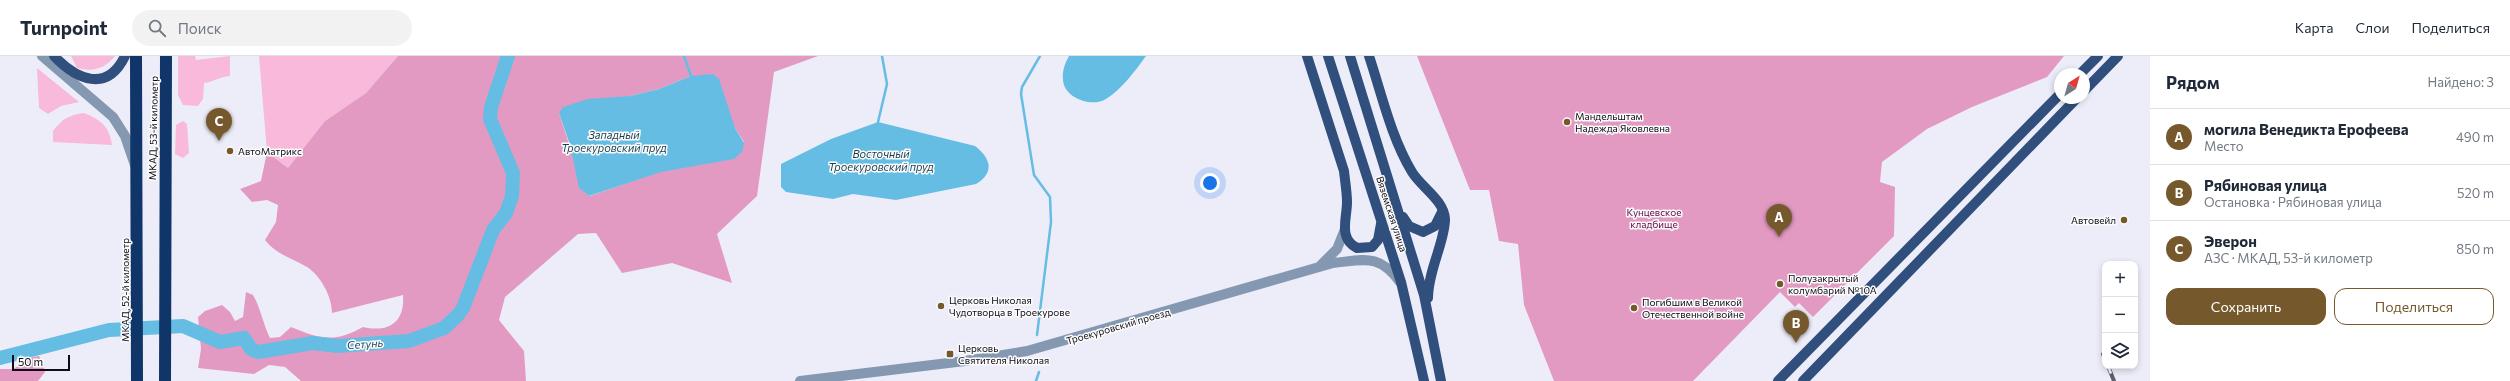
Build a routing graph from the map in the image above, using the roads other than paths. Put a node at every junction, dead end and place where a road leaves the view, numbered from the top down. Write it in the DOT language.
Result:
graph roads {
  1 [pos="42,56"];
  2 [pos="54,56"];
  3 [pos="126,56"];
  4 [pos="136,56"];
  5 [pos="166,56"];
  6 [pos="1307,56"];
  7 [pos="1328,56"];
  8 [pos="1350,56"];
  9 [pos="1370,56"];
  10 [pos="2098,56"];
  11 [pos="2118,56"];
  12 [pos="2086,68"];
  13 [pos="2090,85"];
  14 [pos="2054,100"];
  15 [pos="2071,104"];
  16 [pos="137,172"];
  17 [pos="137,199"];
  18 [pos="1443,210"];
  19 [pos="1400,213"];
  20 [pos="1382,219"];
  21 [pos="1346,235"];
  22 [pos="1372,247"];
  23 [pos="1359,253"];
  24 [pos="1375,260"];
  25 [pos="1333,263"];
  26 [pos="1317,268"];
  27 [pos="1401,282"];
  28 [pos="1427,310"];
  29 [pos="137,381"];
  30 [pos="165,381"];
  31 [pos="800,381"];
  32 [pos="1424,381"];
  33 [pos="1441,381"];
  34 [pos="1778,381"];
  35 [pos="1803,381"];
  1 -- 16 [label="street"];
  2 -- 3 [label="main road"];
  4 -- 16 [label="highway, МКАД, 53-й километр"];
  5 -- 30 [label="highway, МКАД, 53-й километр"];
  6 -- 21 [label="main road"];
  7 -- 20 [label="main road, Вяземская улица"];
  8 -- 19 [label="main road, Вяземская улица"];
  9 -- 18 [label="main road"];
  10 -- 12 [label="main road"];
  11 -- 13 [label="main road"];
  14 -- 34 [label="main road"];
  15 -- 35 [label="main road"];
  16 -- 17 [label="highway, МКАД, 53-й километр"];
  17 -- 29 [label="highway, МКАД, 52-й километр"];
  18 -- 19 [label="main road"];
  18 -- 28 [label="main road"];
  19 -- 28 [label="main road, Вяземская улица"];
  20 -- 22 [label="main road"];
  20 -- 27 [label="main road, Вяземская улица"];
  21 -- 22 [label="main road"];
  21 -- 23 [label="street"];
  21 -- 25 [label="street"];
  21 -- 26 [label="street"];
  22 -- 23 [label="street"];
  23 -- 24 [label="street"];
  23 -- 25 [label="street"];
  24 -- 25 [label="street, Троекуровский проезд"];
  24 -- 27 [label="street"];
  25 -- 26 [label="street, Троекуровский проезд"];
  26 -- 31 [label="street, Троекуровский проезд"];
  27 -- 32 [label="main road, Вяземская улица"];
  28 -- 33 [label="main road, Вяземская улица"];
}
